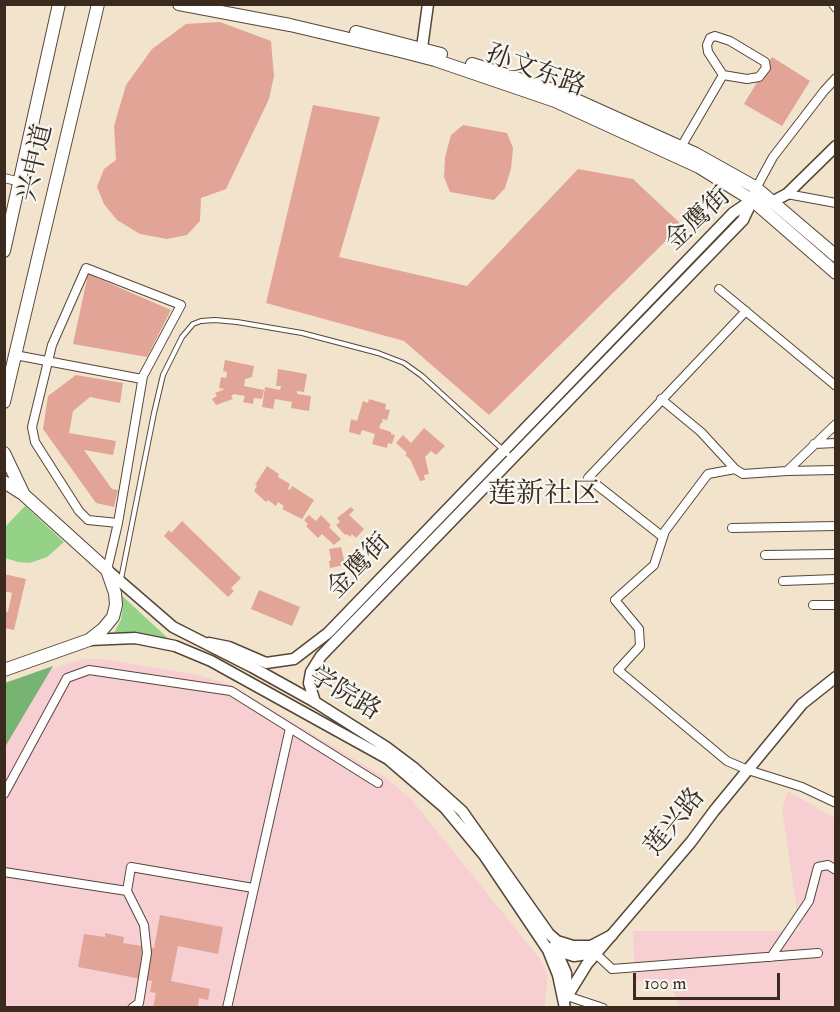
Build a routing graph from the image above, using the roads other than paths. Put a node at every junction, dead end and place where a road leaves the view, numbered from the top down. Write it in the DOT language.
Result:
graph roads {
  1 [pos="59,4"];
  2 [pos="98,4"];
  3 [pos="179,4"];
  4 [pos="221,4"];
  5 [pos="428,4"];
  6 [pos="421,52"];
  7 [pos="723,75"];
  8 [pos="836,78"];
  9 [pos="836,146"];
  10 [pos="681,147"];
  11 [pos="4,178"];
  12 [pos="21,182"];
  13 [pos="755,187"];
  14 [pos="787,194"];
  15 [pos="752,201"];
  16 [pos="772,202"];
  17 [pos="836,202"];
  18 [pos="4,251"];
  19 [pos="836,256"];
  20 [pos="836,273"];
  21 [pos="719,289"];
  22 [pos="746,311"];
  23 [pos="15,354"];
  24 [pos="142,379"];
  25 [pos="836,386"];
  26 [pos="662,399"];
  27 [pos="4,402"];
  28 [pos="836,424"];
  29 [pos="836,443"];
  30 [pos="814,444"];
  31 [pos="4,453"];
  32 [pos="508,454"];
  33 [pos="735,469"];
  34 [pos="836,470"];
  35 [pos="787,471"];
  36 [pos="4,482"];
  37 [pos="23,494"];
  38 [pos="118,523"];
  39 [pos="836,526"];
  40 [pos="732,528"];
  41 [pos="663,537"];
  42 [pos="836,554"];
  43 [pos="765,555"];
  44 [pos="107,570"];
  45 [pos="836,579"];
  46 [pos="120,581"];
  47 [pos="783,581"];
  48 [pos="813,605"];
  49 [pos="836,605"];
  50 [pos="89,640"];
  51 [pos="203,642"];
  52 [pos="4,670"];
  53 [pos="836,677"];
  54 [pos="315,702"];
  55 [pos="290,728"];
  56 [pos="748,770"];
  57 [pos="378,783"];
  58 [pos="4,794"];
  59 [pos="836,803"];
  60 [pos="836,870"];
  61 [pos="4,872"];
  62 [pos="253,888"];
  63 [pos="127,891"];
  64 [pos="612,935"];
  65 [pos="545,937"];
  66 [pos="556,951"];
  67 [pos="595,953"];
  68 [pos="818,953"];
  69 [pos="771,957"];
  70 [pos="566,1002"];
  71 [pos="137,1006"];
  72 [pos="227,1008"];
  73 [pos="603,1008"];
  1 -- 12 [label="main road, 兴中道"];
  2 -- 23 [label="main road, 兴中道"];
  3 -- 6 [label="main road, 孙文东路"];
  4 -- 6 [label="main road, 孙文东路"];
  5 -- 6 [label="street"];
  6 -- 10 [label="main road, 孙文东路"];
  6 -- 15 [label="main road, 孙文东路"];
  7 -- 7 [label="street"];
  7 -- 10 [label="street"];
  8 -- 13 [label="street"];
  9 -- 14 [label="street"];
  10 -- 13 [label="main road, 孙文东路"];
  11 -- 12 [label="street"];
  12 -- 18 [label="main road, 兴中道"];
  13 -- 15 [label="street"];
  13 -- 16 [label="main road, 孙文东路"];
  14 -- 16 [label="street"];
  14 -- 17 [label="street"];
  15 -- 16 [label="street"];
  15 -- 20 [label="main road, 孙文东路"];
  15 -- 32 [label="street, 金鹰街"];
  16 -- 19 [label="main road, 孙文东路"];
  21 -- 22 [label="street"];
  22 -- 25 [label="street"];
  22 -- 26 [label="street"];
  23 -- 24 [label="street"];
  23 -- 27 [label="main road, 兴中道"];
  24 -- 38 [label="street"];
  24 -- 38 [label="street"];
  26 -- 33 [label="street"];
  26 -- 41 [label="street"];
  28 -- 30 [label="street"];
  29 -- 30 [label="street"];
  30 -- 35 [label="street"];
  31 -- 37 [label="main road"];
  32 -- 46 [label="lane"];
  32 -- 51 [label="street, 金鹰街"];
  32 -- 54 [label="street, 金鹰街"];
  33 -- 35 [label="street"];
  33 -- 41 [label="street"];
  34 -- 35 [label="street"];
  36 -- 37 [label="main road"];
  37 -- 44 [label="main road, 学院路"];
  38 -- 44 [label="street"];
  39 -- 40 [label="street"];
  41 -- 56 [label="street"];
  42 -- 43 [label="street"];
  44 -- 46 [label="street, 学院路"];
  44 -- 50 [label="main road"];
  45 -- 47 [label="street"];
  46 -- 51 [label="street, 学院路"];
  48 -- 49 [label="street"];
  50 -- 52 [label="main road"];
  50 -- 65 [label="street, 学院路"];
  51 -- 54 [label="street, 学院路"];
  53 -- 56 [label="street, 莲兴路"];
  54 -- 65 [label="street, 学院路"];
  55 -- 57 [label="street"];
  55 -- 58 [label="street"];
  55 -- 62 [label="street"];
  56 -- 59 [label="street"];
  56 -- 64 [label="street, 莲兴路"];
  60 -- 69 [label="street"];
  61 -- 63 [label="street"];
  62 -- 63 [label="street"];
  62 -- 72 [label="street"];
  63 -- 71 [label="street"];
  64 -- 65 [label="street"];
  64 -- 67 [label="street, 莲兴路"];
  65 -- 66 [label="street"];
  65 -- 70 [label="street"];
  66 -- 67 [label="street"];
  66 -- 70 [label="street"];
  67 -- 69 [label="street"];
  67 -- 70 [label="street, 莲兴路"];
  68 -- 69 [label="street"];
  70 -- 73 [label="street"];
}
